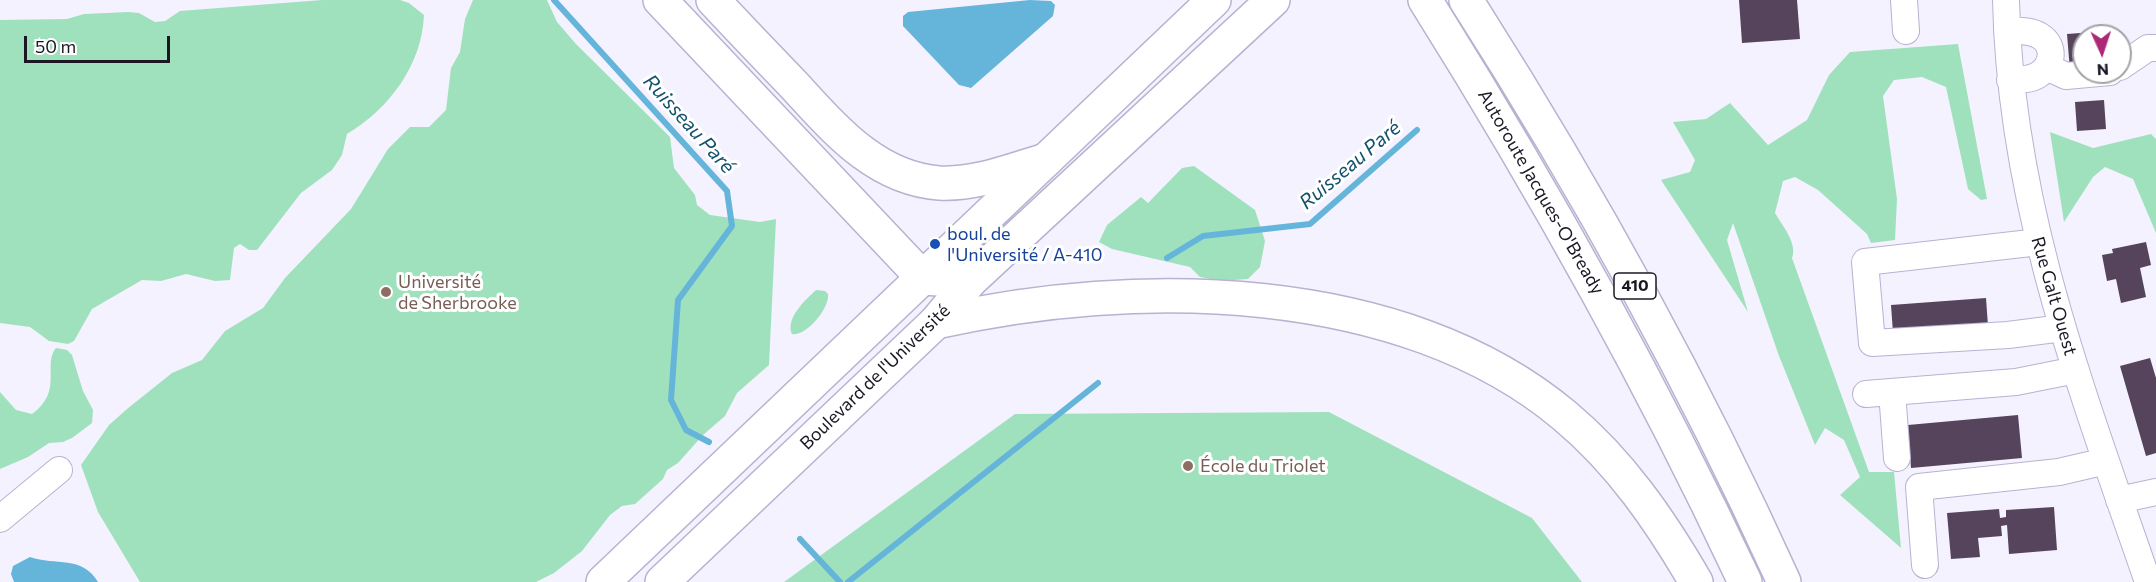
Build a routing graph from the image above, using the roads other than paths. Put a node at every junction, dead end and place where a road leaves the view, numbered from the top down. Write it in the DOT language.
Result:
graph roads {
  1 [pos="660,0"];
  2 [pos="712,0"];
  3 [pos="1273,0"];
  4 [pos="1425,0"];
  5 [pos="1466,0"];
  6 [pos="1904,0"];
  7 [pos="2007,0"];
  8 [pos="1204,3"];
  9 [pos="2007,30"];
  10 [pos="1906,31"];
  11 [pos="2156,48"];
  12 [pos="2132,59"];
  13 [pos="2047,67"];
  14 [pos="2072,75"];
  15 [pos="2010,80"];
  16 [pos="1047,160"];
  17 [pos="2039,242"];
  18 [pos="923,278"];
  19 [pos="970,280"];
  20 [pos="936,322"];
  21 [pos="2063,328"];
  22 [pos="2076,370"];
  23 [pos="1892,392"];
  24 [pos="1866,394"];
  25 [pos="1897,458"];
  26 [pos="2106,461"];
  27 [pos="58,470"];
  28 [pos="2156,492"];
  29 [pos="2120,500"];
  30 [pos="0,519"];
  31 [pos="1925,565"];
  32 [pos="2145,581"];
  33 [pos="603,582"];
  34 [pos="662,582"];
  35 [pos="1696,582"];
  36 [pos="1745,582"];
  37 [pos="1784,582"];
  1 -- 18 [label="main road"];
  2 -- 16 [label="main road"];
  3 -- 19 [label="main road, Boulevard de l'Université"];
  4 -- 36 [label="main road, Autoroute Jacques-O'Bready / 410"];
  5 -- 37 [label="main road, Autoroute Jacques-O'Bready / 410"];
  6 -- 10 [label="street"];
  7 -- 9 [label="street, Rue Galt Ouest"];
  8 -- 16 [label="main road, Boulevard de l'Université"];
  9 -- 13 [label="street"];
  9 -- 15 [label="street, Rue Galt Ouest"];
  11 -- 12 [label="street"];
  13 -- 14 [label="street"];
  13 -- 15 [label="street"];
  15 -- 17 [label="street, Rue Galt Ouest"];
  16 -- 18 [label="main road, Boulevard de l'Université"];
  17 -- 21 [label="street, Rue Galt Ouest"];
  17 -- 21 [label="street"];
  18 -- 19 [label="main road"];
  18 -- 33 [label="main road, Boulevard de l'Université"];
  19 -- 20 [label="main road, Boulevard de l'Université"];
  20 -- 34 [label="main road, Boulevard de l'Université"];
  20 -- 35 [label="main road"];
  21 -- 22 [label="street, Rue Galt Ouest"];
  22 -- 23 [label="street"];
  22 -- 26 [label="street, Rue Galt Ouest"];
  23 -- 24 [label="street"];
  23 -- 25 [label="street"];
  26 -- 29 [label="street, Rue Galt Ouest"];
  26 -- 31 [label="street"];
  27 -- 30 [label="street"];
  28 -- 29 [label="street"];
  29 -- 32 [label="street, Rue Galt Ouest"];
}
